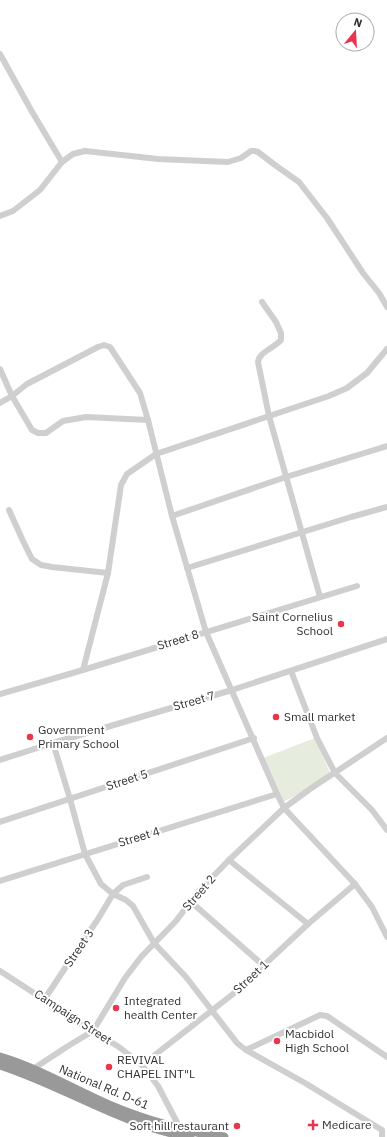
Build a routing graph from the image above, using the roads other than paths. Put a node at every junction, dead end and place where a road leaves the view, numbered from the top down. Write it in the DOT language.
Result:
graph roads {
  1 [pos="0,54"];
  2 [pos="62,162"];
  3 [pos="0,216"];
  4 [pos="262,302"];
  5 [pos="387,308"];
  6 [pos="387,349"];
  7 [pos="0,369"];
  8 [pos="12,396"];
  9 [pos="0,403"];
  10 [pos="269,416"];
  11 [pos="148,420"];
  12 [pos="387,446"];
  13 [pos="156,454"];
  14 [pos="286,477"];
  15 [pos="387,507"];
  16 [pos="9,510"];
  17 [pos="172,516"];
  18 [pos="301,533"];
  19 [pos="187,568"];
  20 [pos="108,573"];
  21 [pos="357,586"];
  22 [pos="320,597"];
  23 [pos="206,632"];
  24 [pos="387,639"];
  25 [pos="84,670"];
  26 [pos="291,671"];
  27 [pos="0,686"];
  28 [pos="232,690"];
  29 [pos="1,694"];
  30 [pos="254,738"];
  31 [pos="387,738"];
  32 [pos="53,743"];
  33 [pos="0,760"];
  34 [pos="335,773"];
  35 [pos="277,794"];
  36 [pos="70,799"];
  37 [pos="284,808"];
  38 [pos="0,822"];
  39 [pos="387,830"];
  40 [pos="85,854"];
  41 [pos="229,860"];
  42 [pos="147,877"];
  43 [pos="0,881"];
  44 [pos="355,884"];
  45 [pos="113,894"];
  46 [pos="190,901"];
  47 [pos="308,924"];
  48 [pos="387,937"];
  49 [pos="154,943"];
  50 [pos="264,966"];
  51 [pos="0,971"];
  52 [pos="44,1000"];
  53 [pos="212,1010"];
  54 [pos="93,1031"];
  55 [pos="246,1050"];
  56 [pos="0,1057"];
  57 [pos="387,1057"];
  58 [pos="0,1065"];
  59 [pos="142,1065"];
  60 [pos="33,1069"];
  61 [pos="387,1125"];
  62 [pos="185,1134"];
  63 [pos="382,1134"];
  64 [pos="224,1137"];
  1 -- 2 [label="street"];
  2 -- 3 [label="street"];
  2 -- 5 [label="street"];
  4 -- 10 [label="street"];
  6 -- 10 [label="street"];
  7 -- 8 [label="street"];
  8 -- 9 [label="street"];
  8 -- 11 [label="street"];
  8 -- 11 [label="street"];
  10 -- 13 [label="street"];
  10 -- 14 [label="street"];
  11 -- 13 [label="street"];
  12 -- 14 [label="street"];
  13 -- 17 [label="street"];
  13 -- 20 [label="street"];
  14 -- 17 [label="street"];
  14 -- 18 [label="street"];
  15 -- 18 [label="street"];
  16 -- 20 [label="street"];
  17 -- 19 [label="street"];
  18 -- 19 [label="street"];
  18 -- 22 [label="street"];
  19 -- 23 [label="street"];
  20 -- 25 [label="street"];
  21 -- 22 [label="street, Street 8"];
  22 -- 23 [label="street, Street 8"];
  23 -- 25 [label="street, Street 8"];
  23 -- 28 [label="street"];
  24 -- 26 [label="street, Street 7"];
  25 -- 29 [label="street, Street 8"];
  26 -- 28 [label="street, Street 7"];
  26 -- 34 [label="street"];
  27 -- 29 [label="street"];
  28 -- 30 [label="street"];
  28 -- 32 [label="street, Street 7"];
  30 -- 35 [label="street"];
  30 -- 36 [label="street, Street 5"];
  31 -- 34 [label="street, Street 2"];
  32 -- 33 [label="street, Street 7"];
  32 -- 36 [label="street"];
  34 -- 37 [label="street, Street 2"];
  34 -- 39 [label="street"];
  35 -- 37 [label="street"];
  35 -- 40 [label="street, Street 4"];
  36 -- 38 [label="street, Street 5"];
  36 -- 40 [label="street"];
  37 -- 41 [label="street, Street 2"];
  37 -- 44 [label="street"];
  40 -- 43 [label="street, Street 4"];
  40 -- 45 [label="street"];
  41 -- 46 [label="street, Street 2"];
  41 -- 47 [label="street"];
  42 -- 45 [label="street"];
  44 -- 47 [label="street, Street 1"];
  44 -- 48 [label="street"];
  45 -- 49 [label="street"];
  45 -- 52 [label="street, Street 3"];
  46 -- 49 [label="street, Street 2"];
  46 -- 50 [label="street"];
  47 -- 50 [label="street, Street 1"];
  49 -- 53 [label="street"];
  49 -- 54 [label="street, Street 2"];
  50 -- 53 [label="street, Street 1"];
  51 -- 52 [label="street, Campaign Street"];
  52 -- 54 [label="street, Campaign Street"];
  53 -- 55 [label="street"];
  53 -- 59 [label="street, Street 1"];
  54 -- 59 [label="street, Campaign Street"];
  54 -- 60 [label="street, Street 2"];
  55 -- 57 [label="street"];
  55 -- 63 [label="street"];
  56 -- 60 [label="highway, National Rd. D-61"];
  58 -- 62 [label="highway, National Rd. D-61"];
  59 -- 62 [label="street, Campaign Street"];
  60 -- 62 [label="highway, National Rd. D-61"];
  61 -- 63 [label="street"];
  62 -- 64 [label="highway, National Rd. D-61"];
}
